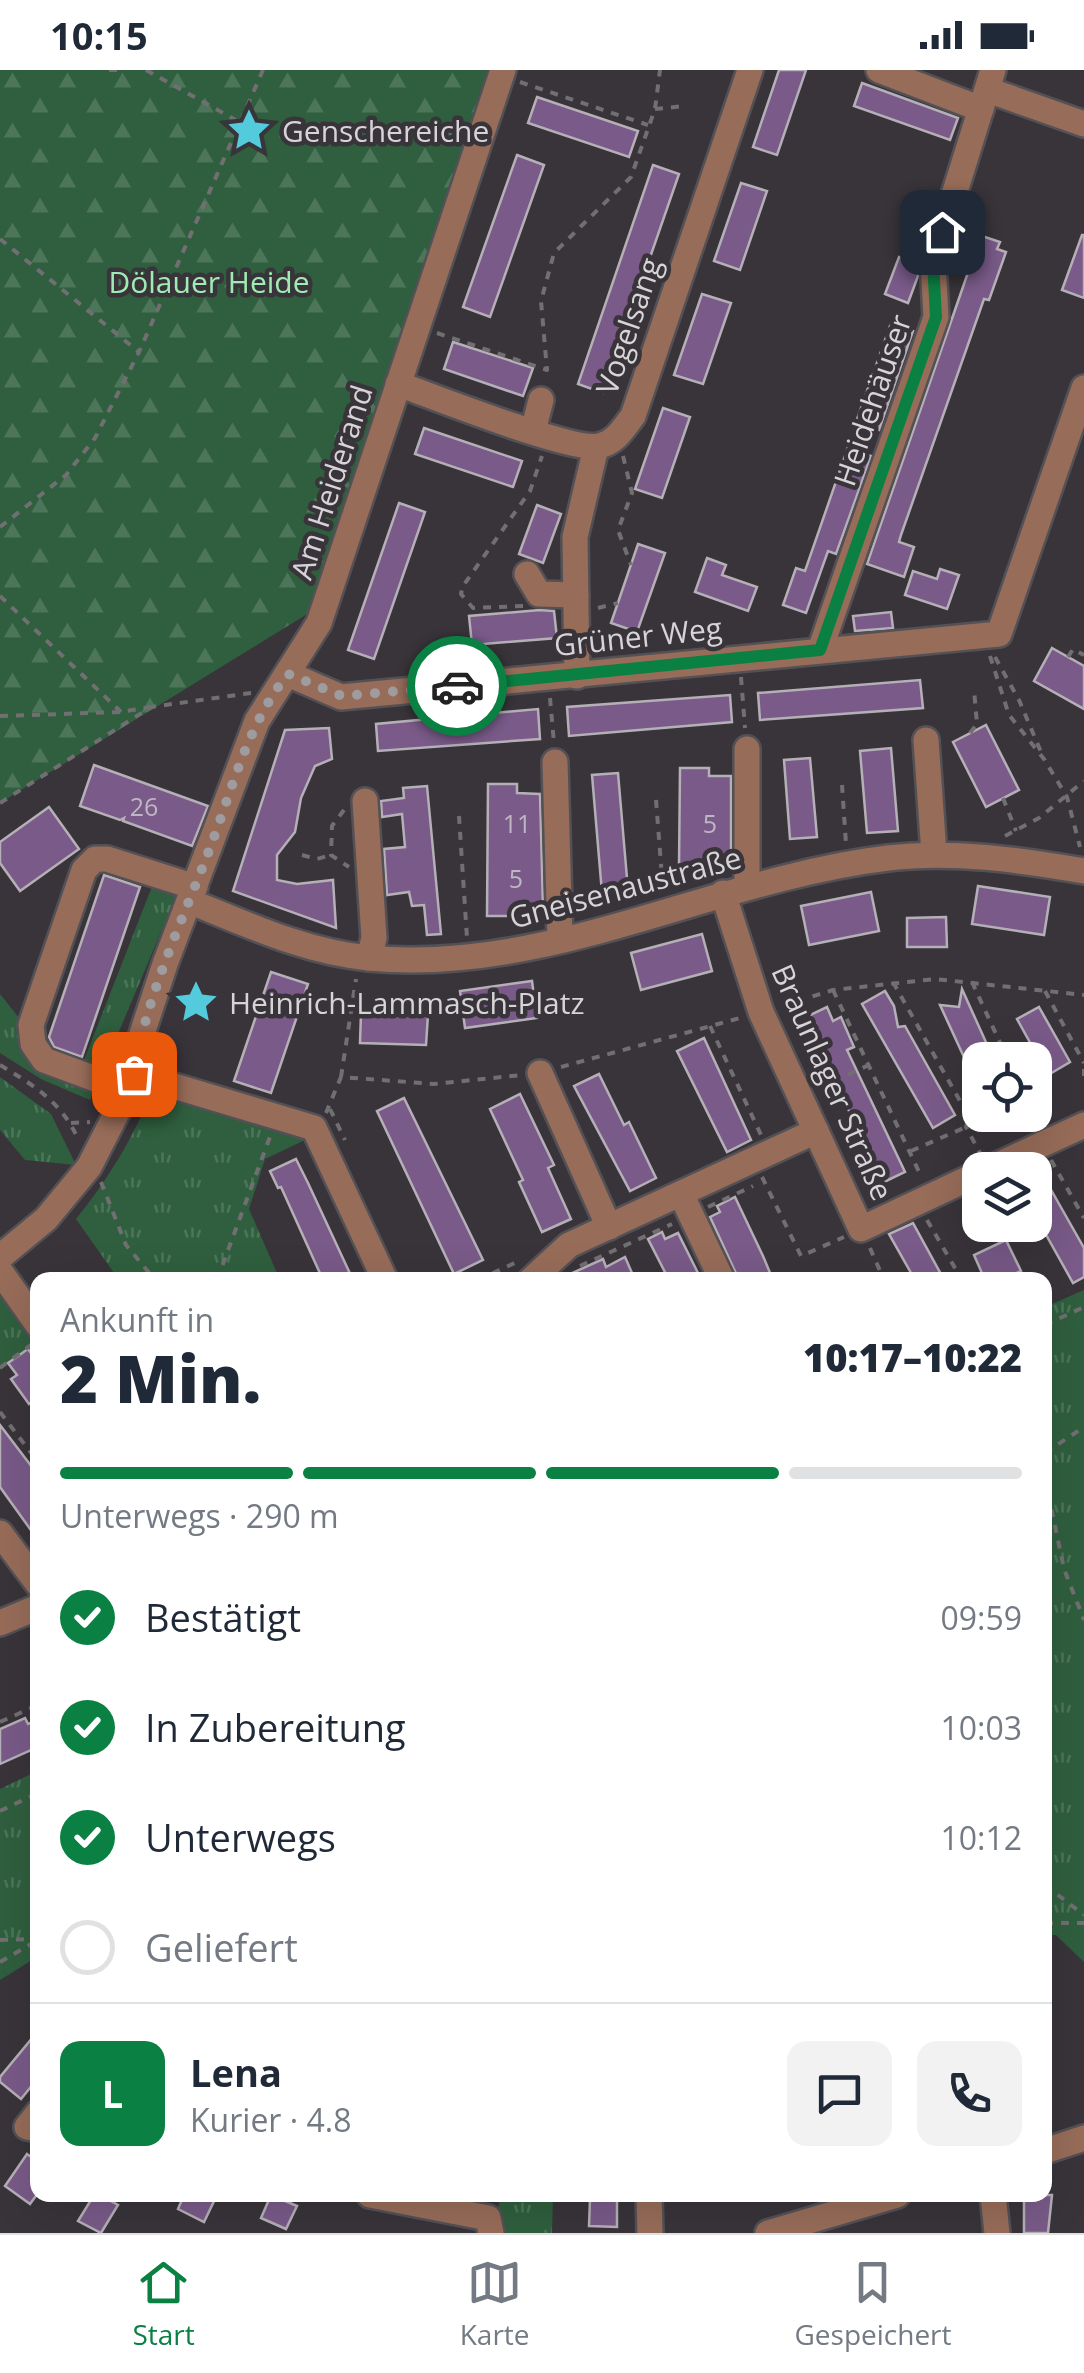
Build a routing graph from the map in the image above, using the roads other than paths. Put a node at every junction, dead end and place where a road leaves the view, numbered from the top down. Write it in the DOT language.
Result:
graph roads {
  1 [pos="750,70"];
  2 [pos="879,70"];
  3 [pos="502,73"];
  4 [pos="987,90"];
  5 [pos="1084,124"];
  6 [pos="398,384"];
  7 [pos="1084,388"];
  8 [pos="541,400"];
  9 [pos="540,434"];
  10 [pos="607,442"];
  11 [pos="527,574"];
  12 [pos="576,595"];
  13 [pos="820,650"];
  14 [pos="578,676"];
  15 [pos="281,682"];
  16 [pos="926,740"];
  17 [pos="747,749"];
  18 [pos="555,762"];
  19 [pos="356,804"];
  20 [pos="934,854"];
  21 [pos="1084,871"];
  22 [pos="735,890"];
  23 [pos="192,894"];
  24 [pos="560,940"];
  25 [pos="369,958"];
  26 [pos="540,1073"];
  27 [pos="131,1082"];
  28 [pos="1084,1125"];
  29 [pos="816,1131"];
  30 [pos="1025,1152"];
  31 [pos="962,1181"];
  32 [pos="681,1194"];
  33 [pos="609,1227"];
  34 [pos="0,1258"];
  35 [pos="0,1271"];
  36 [pos="381,1272"];
  37 [pos="543,1272"];
  38 [pos="718,1272"];
  39 [pos="30,1314"];
  40 [pos="0,1533"];
  41 [pos="30,1573"];
  42 [pos="30,1610"];
  43 [pos="0,1623"];
  44 [pos="1084,2138"];
  45 [pos="1052,2148"];
  46 [pos="406,2202"];
  47 [pos="649,2202"];
  48 [pos="848,2202"];
  49 [pos="994,2202"];
  50 [pos="490,2233"];
  51 [pos="650,2233"];
  52 [pos="768,2233"];
  53 [pos="996,2233"];
  1 -- 10 [label="street, Vogelsang"];
  2 -- 4 [label="street"];
  3 -- 6 [label="street, Am Heiderand"];
  4 -- 5 [label="street"];
  4 -- 13 [label="street, Heidehäuser"];
  6 -- 9 [label="street"];
  6 -- 15 [label="street, Am Heiderand"];
  7 -- 13 [label="street, Grüner Weg"];
  8 -- 9 [label="street"];
  9 -- 10 [label="street"];
  10 -- 12 [label="street, Vogelsang"];
  11 -- 12 [label="street"];
  12 -- 14 [label="street, Vogelsang"];
  13 -- 14 [label="street, Grüner Weg"];
  14 -- 15 [label="street, Grüner Weg"];
  15 -- 23 [label="street, Am Heiderand"];
  16 -- 20 [label="street"];
  17 -- 22 [label="street, Braunlager Straße"];
  18 -- 24 [label="street"];
  19 -- 25 [label="street"];
  20 -- 21 [label="street, Gneisenaustraße"];
  20 -- 22 [label="street, Gneisenaustraße"];
  22 -- 24 [label="street, Gneisenaustraße"];
  22 -- 29 [label="street, Braunlager Straße"];
  23 -- 25 [label="street, Gneisenaustraße"];
  23 -- 27 [label="street"];
  23 -- 27 [label="street, Gneisenaustraße"];
  24 -- 25 [label="street, Gneisenaustraße"];
  26 -- 33 [label="street"];
  27 -- 34 [label="street"];
  27 -- 36 [label="street"];
  28 -- 30 [label="street"];
  29 -- 31 [label="street, Braunlager Straße"];
  29 -- 32 [label="street"];
  32 -- 33 [label="street"];
  32 -- 38 [label="street"];
  33 -- 37 [label="street"];
  35 -- 39 [label="street"];
  40 -- 41 [label="street"];
  42 -- 43 [label="street"];
  44 -- 45 [label="street"];
  46 -- 50 [label="street"];
  47 -- 51 [label="street"];
  48 -- 52 [label="street"];
  49 -- 53 [label="street"];
}
